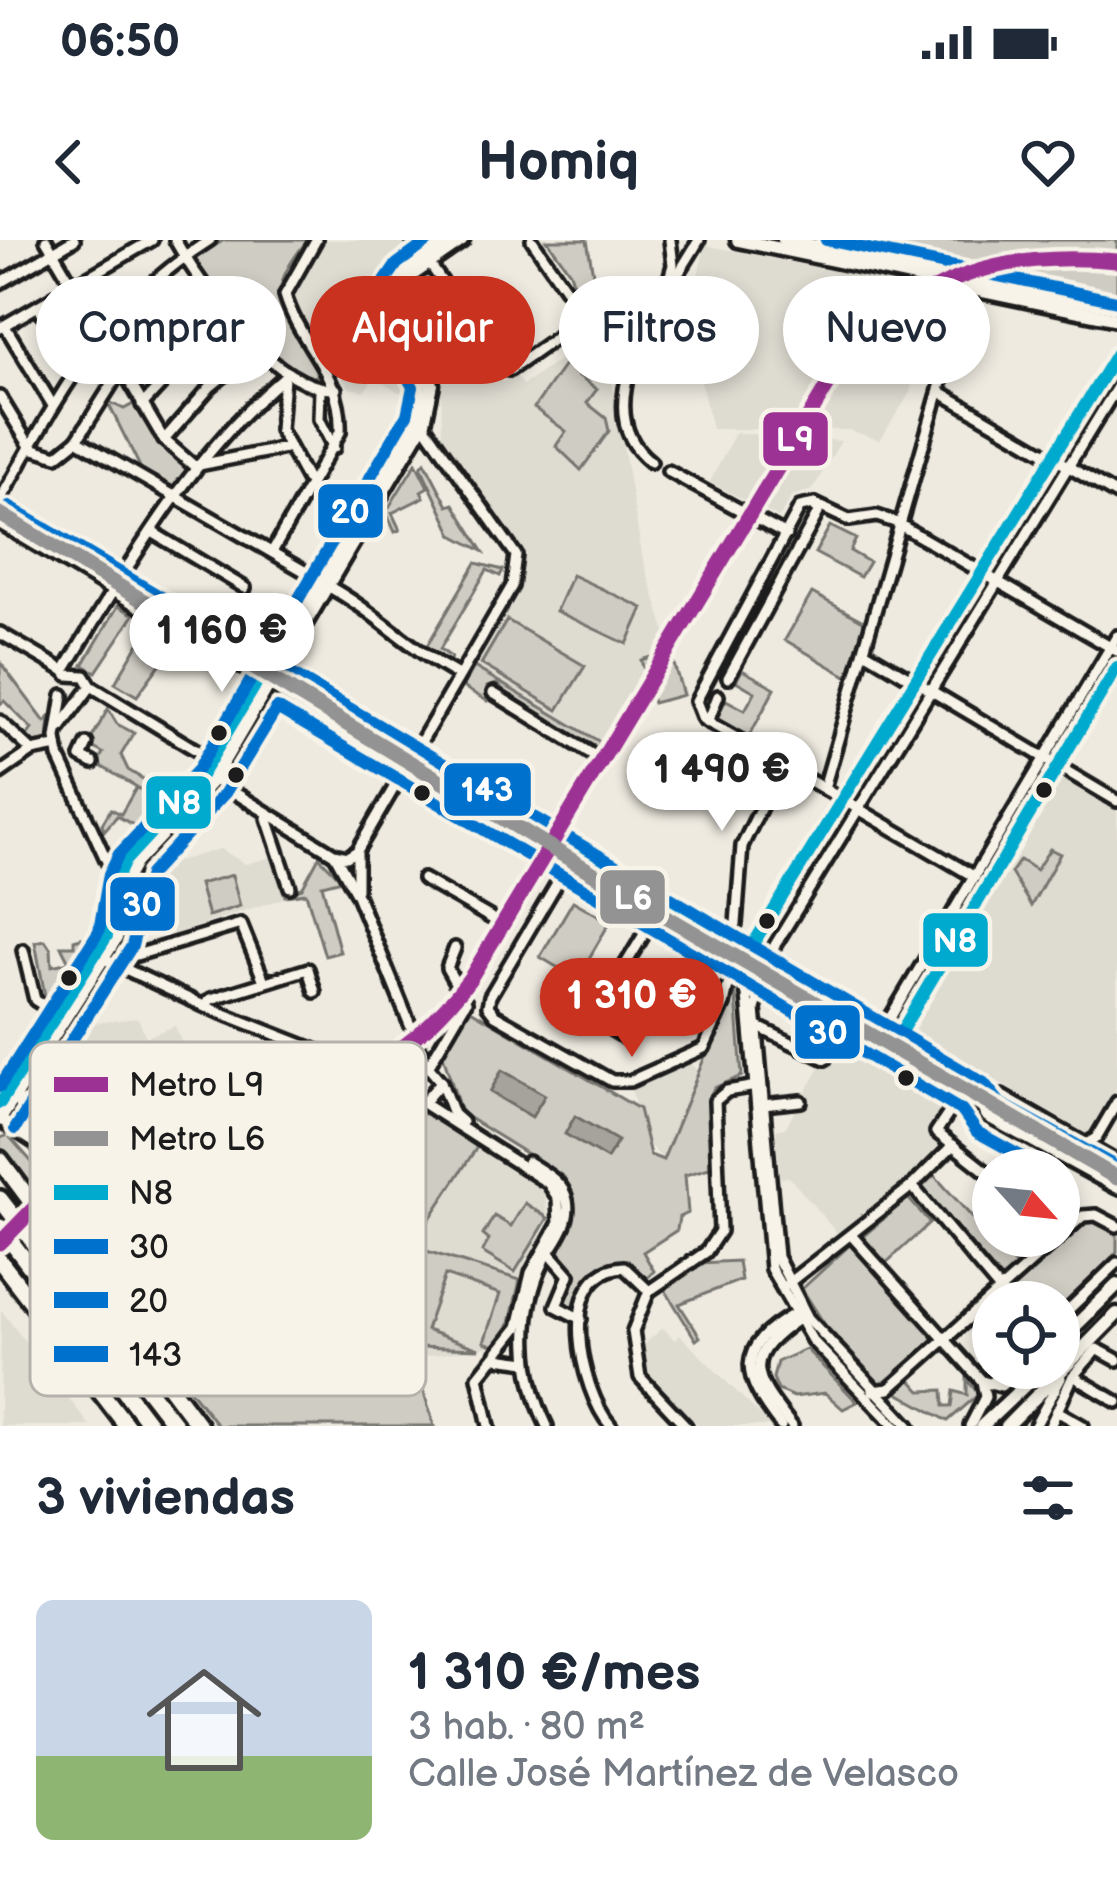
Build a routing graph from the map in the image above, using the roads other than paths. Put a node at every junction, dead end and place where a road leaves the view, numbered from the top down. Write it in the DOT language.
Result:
graph roads {
  1 [pos="46,240"];
  2 [pos="74,240"];
  3 [pos="152,240"];
  4 [pos="175,240"];
  5 [pos="210,240"];
  6 [pos="316,240"];
  7 [pos="412,240"];
  8 [pos="445,240"];
  9 [pos="461,240"];
  10 [pos="532,240"];
  11 [pos="670,240"];
  12 [pos="699,240"];
  13 [pos="738,240"];
  14 [pos="784,240"];
  15 [pos="53,252"];
  16 [pos="184,256"];
  17 [pos="673,257"];
  18 [pos="426,259"];
  19 [pos="686,262"];
  20 [pos="68,276"];
  21 [pos="89,276"];
  22 [pos="162,276"];
  23 [pos="197,276"];
  24 [pos="668,276"];
  25 [pos="677,276"];
  26 [pos="914,276"];
  27 [pos="0,283"];
  28 [pos="990,284"];
  29 [pos="1013,286"];
  30 [pos="990,292"];
  31 [pos="36,306"];
  32 [pos="1117,307"];
  33 [pos="1117,319"];
  34 [pos="2,327"];
  35 [pos="310,337"];
  36 [pos="1117,353"];
  37 [pos="286,375"];
  38 [pos="308,383"];
  39 [pos="64,384"];
  40 [pos="112,384"];
  41 [pos="130,384"];
  42 [pos="163,384"];
  43 [pos="214,384"];
  44 [pos="276,384"];
  45 [pos="283,384"];
  46 [pos="334,384"];
  47 [pos="623,384"];
  48 [pos="944,384"];
  49 [pos="1117,387"];
  50 [pos="320,389"];
  51 [pos="336,389"];
  52 [pos="942,393"];
  53 [pos="0,397"];
  54 [pos="52,404"];
  55 [pos="142,404"];
  56 [pos="420,420"];
  57 [pos="76,440"];
  58 [pos="164,440"];
  59 [pos="31,448"];
  60 [pos="285,448"];
  61 [pos="334,448"];
  62 [pos="205,454"];
  63 [pos="1053,457"];
  64 [pos="651,461"];
  65 [pos="213,464"];
  66 [pos="194,466"];
  67 [pos="1069,466"];
  68 [pos="668,471"];
  69 [pos="308,480"];
  70 [pos="174,494"];
  71 [pos="1117,495"];
  72 [pos="1,499"];
  73 [pos="815,503"];
  74 [pos="0,522"];
  75 [pos="902,527"];
  76 [pos="152,532"];
  77 [pos="786,535"];
  78 [pos="272,553"];
  79 [pos="982,573"];
  80 [pos="125,578"];
  81 [pos="322,581"];
  82 [pos="997,582"];
  83 [pos="245,588"];
  84 [pos="112,590"];
  85 [pos="0,633"];
  86 [pos="732,633"];
  87 [pos="1117,636"];
  88 [pos="748,641"];
  89 [pos="1113,650"];
  90 [pos="866,652"];
  91 [pos="274,666"];
  92 [pos="1117,667"];
  93 [pos="66,673"];
  94 [pos="458,675"];
  95 [pos="728,678"];
  96 [pos="266,680"];
  97 [pos="916,681"];
  98 [pos="91,686"];
  99 [pos="932,690"];
  100 [pos="494,693"];
  101 [pos="63,694"];
  102 [pos="718,696"];
  103 [pos="641,698"];
  104 [pos="81,701"];
  105 [pos="119,706"];
  106 [pos="0,721"];
  107 [pos="708,722"];
  108 [pos="56,742"];
  109 [pos="87,744"];
  110 [pos="747,744"];
  111 [pos="416,750"];
  112 [pos="32,751"];
  113 [pos="226,757"];
  114 [pos="1044,757"];
  115 [pos="603,760"];
  116 [pos="211,761"];
  117 [pos="93,764"];
  118 [pos="408,764"];
  119 [pos="1059,766"];
  120 [pos="0,773"];
  121 [pos="212,782"];
  122 [pos="824,788"];
  123 [pos="844,800"];
  124 [pos="1117,801"];
  125 [pos="859,809"];
  126 [pos="267,818"];
  127 [pos="559,834"];
  128 [pos="550,849"];
  129 [pos="357,850"];
  130 [pos="334,854"];
  131 [pos="570,861"];
  132 [pos="974,877"];
  133 [pos="423,879"];
  134 [pos="116,880"];
  135 [pos="989,885"];
  136 [pos="290,887"];
  137 [pos="357,895"];
  138 [pos="665,898"];
  139 [pos="657,913"];
  140 [pos="120,915"];
  141 [pos="736,924"];
  142 [pos="455,948"];
  143 [pos="23,950"];
  144 [pos="750,950"];
  145 [pos="101,954"];
  146 [pos="768,960"];
  147 [pos="739,961"];
  148 [pos="124,968"];
  149 [pos="762,975"];
  150 [pos="264,981"];
  151 [pos="613,985"];
  152 [pos="315,992"];
  153 [pos="580,996"];
  154 [pos="204,1006"];
  155 [pos="56,1013"];
  156 [pos="619,1016"];
  157 [pos="756,1027"];
  158 [pos="868,1029"];
  159 [pos="898,1037"];
  160 [pos="38,1042"];
  161 [pos="40,1042"];
  162 [pos="292,1042"];
  163 [pos="418,1042"];
  164 [pos="30,1054"];
  165 [pos="30,1057"];
  166 [pos="825,1059"];
  167 [pos="426,1060"];
  168 [pos="428,1065"];
  169 [pos="426,1067"];
  170 [pos="441,1082"];
  171 [pos="758,1085"];
  172 [pos="9,1087"];
  173 [pos="974,1093"];
  174 [pos="426,1099"];
  175 [pos="801,1101"];
  176 [pos="1117,1102"];
  177 [pos="0,1103"];
  178 [pos="763,1105"];
  179 [pos="426,1106"];
  180 [pos="22,1114"];
  181 [pos="2,1121"];
  182 [pos="30,1132"];
  183 [pos="30,1140"];
  184 [pos="1086,1144"];
  185 [pos="952,1145"];
  186 [pos="0,1160"];
  187 [pos="972,1161"];
  188 [pos="1117,1171"];
  189 [pos="0,1174"];
  190 [pos="912,1186"];
  191 [pos="1117,1188"];
  192 [pos="0,1198"];
  193 [pos="30,1201"];
  194 [pos="30,1210"];
  195 [pos="1080,1218"];
  196 [pos="1117,1226"];
  197 [pos="0,1227"];
  198 [pos="851,1235"];
  199 [pos="30,1237"];
  200 [pos="546,1257"];
  201 [pos="1034,1257"];
  202 [pos="0,1261"];
  203 [pos="1117,1263"];
  204 [pos="30,1267"];
  205 [pos="993,1281"];
  206 [pos="1008,1281"];
  207 [pos="783,1286"];
  208 [pos="650,1291"];
  209 [pos="1116,1291"];
  210 [pos="1080,1299"];
  211 [pos="30,1300"];
  212 [pos="1117,1314"];
  213 [pos="972,1315"];
  214 [pos="794,1316"];
  215 [pos="580,1319"];
  216 [pos="1080,1321"];
  217 [pos="1080,1330"];
  218 [pos="514,1333"];
  219 [pos="527,1337"];
  220 [pos="945,1340"];
  221 [pos="1080,1351"];
  222 [pos="497,1358"];
  223 [pos="1117,1360"];
  224 [pos="527,1362"];
  225 [pos="972,1368"];
  226 [pos="1080,1370"];
  227 [pos="1080,1380"];
  228 [pos="985,1389"];
  229 [pos="1016,1389"];
  230 [pos="1021,1389"];
  231 [pos="1043,1389"];
  232 [pos="1056,1389"];
  233 [pos="1069,1389"];
  234 [pos="889,1390"];
  235 [pos="873,1391"];
  236 [pos="102,1396"];
  237 [pos="128,1396"];
  238 [pos="153,1396"];
  239 [pos="177,1396"];
  240 [pos="1117,1402"];
  241 [pos="1059,1412"];
  242 [pos="994,1415"];
  243 [pos="123,1426"];
  244 [pos="151,1426"];
  245 [pos="176,1426"];
  246 [pos="199,1426"];
  247 [pos="489,1426"];
  248 [pos="547,1426"];
  249 [pos="611,1426"];
  250 [pos="686,1426"];
  251 [pos="781,1426"];
  252 [pos="792,1426"];
  253 [pos="895,1426"];
  254 [pos="910,1426"];
  255 [pos="970,1426"];
  256 [pos="982,1426"];
  257 [pos="1007,1426"];
  258 [pos="1035,1426"];
  259 [pos="1050,1426"];
  260 [pos="1083,1426"];
  1 -- 15 [label="street"];
  2 -- 15 [label="street"];
  3 -- 21 [label="street"];
  4 -- 16 [label="street"];
  5 -- 16 [label="street"];
  6 -- 35 [label="street"];
  7 -- 18 [label="street"];
  8 -- 18 [label="main road"];
  9 -- 18 [label="main road"];
  10 -- 18 [label="street"];
  11 -- 17 [label="street"];
  12 -- 19 [label="street"];
  13 -- 26 [label="main road"];
  14 -- 29 [label="main road"];
  15 -- 20 [label="street"];
  15 -- 27 [label="street"];
  16 -- 22 [label="street"];
  16 -- 23 [label="street"];
  17 -- 19 [label="street"];
  17 -- 24 [label="street"];
  18 -- 56 [label="main road"];
  19 -- 25 [label="street"];
  28 -- 29 [label="street"];
  29 -- 32 [label="main road"];
  30 -- 33 [label="main road"];
  31 -- 34 [label="street"];
  34 -- 54 [label="street"];
  36 -- 63 [label="street"];
  37 -- 38 [label="street"];
  38 -- 50 [label="street"];
  39 -- 54 [label="street"];
  40 -- 57 [label="street"];
  41 -- 55 [label="street"];
  42 -- 55 [label="street"];
  43 -- 58 [label="street"];
  44 -- 62 [label="street"];
  45 -- 60 [label="street"];
  46 -- 51 [label="street"];
  47 -- 64 [label="street"];
  48 -- 52 [label="street"];
  49 -- 67 [label="street"];
  50 -- 51 [label="street"];
  50 -- 61 [label="street"];
  51 -- 61 [label="street"];
  52 -- 63 [label="street"];
  52 -- 75 [label="street"];
  53 -- 59 [label="street"];
  54 -- 59 [label="street"];
  55 -- 58 [label="street"];
  56 -- 81 [label="main road"];
  56 -- 94 [label="street"];
  57 -- 59 [label="street"];
  57 -- 70 [label="street"];
  58 -- 66 [label="street"];
  59 -- 72 [label="street"];
  60 -- 65 [label="street"];
  60 -- 69 [label="street"];
  61 -- 78 [label="street"];
  62 -- 65 [label="street"];
  62 -- 66 [label="street"];
  63 -- 67 [label="street"];
  63 -- 79 [label="street"];
  65 -- 66 [label="street"];
  66 -- 70 [label="street"];
  67 -- 71 [label="street"];
  67 -- 82 [label="street"];
  68 -- 77 [label="street"];
  70 -- 76 [label="street"];
  70 -- 78 [label="street"];
  72 -- 80 [label="main road"];
  73 -- 75 [label="street"];
  73 -- 77 [label="street"];
  73 -- 88 [label="street"];
  74 -- 84 [label="main road"];
  75 -- 79 [label="street"];
  75 -- 90 [label="street"];
  76 -- 80 [label="street"];
  76 -- 83 [label="street"];
  77 -- 86 [label="street"];
  78 -- 81 [label="street"];
  79 -- 82 [label="street"];
  79 -- 97 [label="street"];
  80 -- 84 [label="street"];
  80 -- 91 [label="main road"];
  81 -- 91 [label="main road"];
  81 -- 94 [label="street"];
  82 -- 89 [label="street"];
  82 -- 99 [label="street"];
  84 -- 93 [label="street"];
  84 -- 96 [label="main road"];
  85 -- 93 [label="street"];
  86 -- 88 [label="street"];
  86 -- 107 [label="street"];
  87 -- 89 [label="street"];
  88 -- 95 [label="street"];
  89 -- 114 [label="street"];
  90 -- 97 [label="street"];
  90 -- 122 [label="street"];
  91 -- 96 [label="main road"];
  91 -- 111 [label="main road"];
  92 -- 119 [label="street"];
  93 -- 98 [label="street"];
  93 -- 101 [label="street"];
  94 -- 111 [label="street"];
  96 -- 113 [label="main road"];
  96 -- 116 [label="main road"];
  96 -- 118 [label="main road"];
  97 -- 99 [label="street"];
  97 -- 123 [label="street"];
  98 -- 104 [label="street"];
  98 -- 105 [label="street"];
  99 -- 114 [label="street"];
  99 -- 125 [label="street"];
  100 -- 115 [label="street"];
  101 -- 104 [label="street"];
  101 -- 108 [label="street"];
  102 -- 107 [label="street"];
  103 -- 115 [label="street"];
  104 -- 105 [label="street"];
  104 -- 108 [label="street"];
  105 -- 116 [label="street"];
  106 -- 112 [label="street"];
  107 -- 110 [label="street"];
  108 -- 112 [label="street"];
  108 -- 134 [label="street"];
  109 -- 117 [label="street"];
  111 -- 118 [label="street"];
  111 -- 127 [label="main road"];
  112 -- 120 [label="street"];
  113 -- 116 [label="street"];
  113 -- 121 [label="main road"];
  114 -- 119 [label="street"];
  114 -- 132 [label="street"];
  115 -- 127 [label="street"];
  116 -- 121 [label="street"];
  116 -- 134 [label="main road"];
  118 -- 128 [label="main road"];
  118 -- 129 [label="street"];
  119 -- 124 [label="street"];
  119 -- 135 [label="street"];
  121 -- 126 [label="street"];
  121 -- 140 [label="main road"];
  122 -- 123 [label="street"];
  122 -- 141 [label="street"];
  123 -- 125 [label="street"];
  123 -- 144 [label="street"];
  125 -- 132 [label="street"];
  125 -- 146 [label="street"];
  126 -- 130 [label="street"];
  126 -- 136 [label="street"];
  127 -- 128 [label="street"];
  127 -- 138 [label="main road"];
  128 -- 131 [label="main road"];
  128 -- 133 [label="street"];
  129 -- 130 [label="street"];
  129 -- 137 [label="street"];
  130 -- 137 [label="street"];
  131 -- 139 [label="main road"];
  131 -- 147 [label="street"];
  132 -- 135 [label="street"];
  132 -- 158 [label="street"];
  134 -- 140 [label="street"];
  134 -- 145 [label="main road"];
  135 -- 159 [label="street"];
  137 -- 163 [label="street"];
  138 -- 139 [label="main road"];
  138 -- 144 [label="main road"];
  139 -- 147 [label="main road"];
  139 -- 151 [label="street"];
  140 -- 145 [label="main road"];
  142 -- 168 [label="street"];
  143 -- 155 [label="street"];
  144 -- 146 [label="main road"];
  144 -- 147 [label="street"];
  145 -- 148 [label="street"];
  145 -- 155 [label="main road"];
  145 -- 161 [label="main road"];
  146 -- 149 [label="street"];
  146 -- 158 [label="main road"];
  147 -- 149 [label="main road"];
  147 -- 171 [label="street"];
  148 -- 150 [label="street"];
  148 -- 154 [label="street"];
  149 -- 157 [label="street"];
  149 -- 158 [label="main road"];
  150 -- 152 [label="street"];
  150 -- 154 [label="street"];
  151 -- 153 [label="street"];
  151 -- 156 [label="street"];
  154 -- 162 [label="street"];
  155 -- 160 [label="main road"];
  157 -- 166 [label="street"];
  157 -- 171 [label="street"];
  158 -- 159 [label="main road"];
  158 -- 173 [label="main road"];
  159 -- 173 [label="main road"];
  164 -- 172 [label="main road"];
  165 -- 172 [label="main road"];
  167 -- 168 [label="street"];
  168 -- 169 [label="street"];
  168 -- 170 [label="street"];
  170 -- 174 [label="street"];
  170 -- 200 [label="street"];
  171 -- 178 [label="street"];
  171 -- 207 [label="street"];
  171 -- 208 [label="street"];
  172 -- 177 [label="main road"];
  172 -- 180 [label="street"];
  172 -- 181 [label="main road"];
  173 -- 184 [label="street"];
  173 -- 185 [label="street"];
  173 -- 188 [label="main road"];
  173 -- 191 [label="street"];
  175 -- 178 [label="street"];
  176 -- 184 [label="street"];
  178 -- 207 [label="street"];
  179 -- 200 [label="street"];
  180 -- 181 [label="street"];
  180 -- 182 [label="street"];
  181 -- 183 [label="street"];
  184 -- 188 [label="street"];
  185 -- 187 [label="street"];
  185 -- 190 [label="street"];
  186 -- 193 [label="highway"];
  189 -- 194 [label="highway"];
  190 -- 198 [label="street"];
  190 -- 205 [label="street"];
  192 -- 199 [label="highway"];
  195 -- 196 [label="street"];
  197 -- 204 [label="highway"];
  198 -- 207 [label="street"];
  198 -- 220 [label="street"];
  200 -- 215 [label="street"];
  200 -- 218 [label="street"];
  200 -- 219 [label="street"];
  201 -- 206 [label="street"];
  202 -- 211 [label="highway"];
  203 -- 210 [label="street"];
  207 -- 214 [label="street"];
  208 -- 215 [label="street"];
  208 -- 250 [label="street"];
  209 -- 216 [label="main road"];
  209 -- 217 [label="main road"];
  212 -- 221 [label="main road"];
  213 -- 220 [label="street"];
  214 -- 235 [label="street"];
  214 -- 251 [label="street"];
  214 -- 252 [label="street"];
  214 -- 253 [label="street"];
  215 -- 249 [label="street"];
  218 -- 219 [label="street"];
  218 -- 222 [label="street"];
  219 -- 224 [label="street"];
  220 -- 225 [label="street"];
  220 -- 234 [label="street"];
  222 -- 224 [label="street"];
  222 -- 247 [label="street"];
  223 -- 226 [label="street"];
  224 -- 248 [label="street"];
  227 -- 240 [label="street"];
  228 -- 255 [label="street"];
  229 -- 242 [label="main road"];
  230 -- 242 [label="main road"];
  231 -- 257 [label="main road"];
  232 -- 258 [label="street"];
  233 -- 241 [label="street"];
  234 -- 235 [label="street"];
  234 -- 254 [label="street"];
  235 -- 254 [label="street"];
  236 -- 243 [label="highway"];
  237 -- 244 [label="highway"];
  238 -- 245 [label="highway"];
  239 -- 246 [label="highway"];
  241 -- 259 [label="street"];
  241 -- 260 [label="street"];
  242 -- 256 [label="main road"];
}
